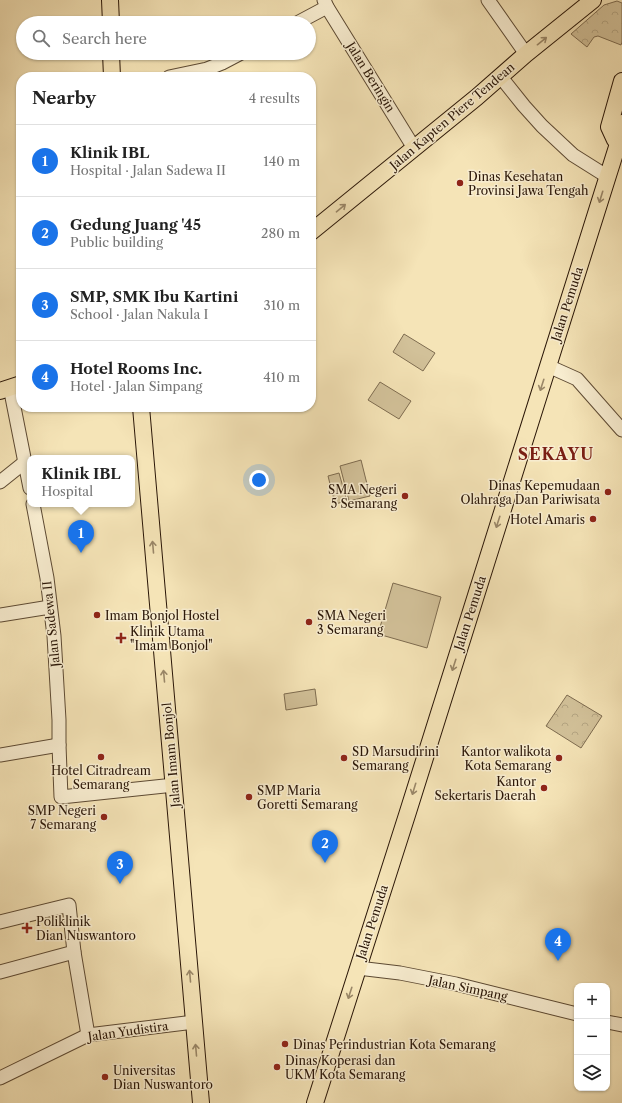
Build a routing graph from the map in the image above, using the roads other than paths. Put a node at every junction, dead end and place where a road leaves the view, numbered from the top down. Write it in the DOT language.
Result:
graph roads {
  1 [pos="110,0"];
  2 [pos="488,0"];
  3 [pos="592,0"];
  4 [pos="326,3"];
  5 [pos="110,16"];
  6 [pos="307,16"];
  7 [pos="526,54"];
  8 [pos="111,60"];
  9 [pos="228,60"];
  10 [pos="112,72"];
  11 [pos="193,72"];
  12 [pos="500,76"];
  13 [pos="622,80"];
  14 [pos="622,125"];
  15 [pos="617,147"];
  16 [pos="414,148"];
  17 [pos="608,177"];
  18 [pos="316,228"];
  19 [pos="548,366"];
  20 [pos="10,387"];
  21 [pos="141,412"];
  22 [pos="622,430"];
  23 [pos="25,462"];
  24 [pos="27,472"];
  25 [pos="0,482"];
  26 [pos="34,507"];
  27 [pos="50,607"];
  28 [pos="0,615"];
  29 [pos="59,745"];
  30 [pos="0,755"];
  31 [pos="174,785"];
  32 [pos="0,922"];
  33 [pos="74,952"];
  34 [pos="358,968"];
  35 [pos="0,972"];
  36 [pos="574,1013"];
  37 [pos="194,1022"];
  38 [pos="610,1023"];
  39 [pos="622,1025"];
  40 [pos="88,1034"];
  41 [pos="0,1077"];
  42 [pos="201,1103"];
  43 [pos="315,1103"];
  1 -- 5 [label="main road"];
  2 -- 7 [label="street"];
  7 -- 3 [label="main road, Jalan Kapten Piere Tendean, one-way"];
  4 -- 6 [label="street, Jalan Beringin"];
  4 -- 16 [label="street, Jalan Beringin"];
  7 -- 12 [label="main road, Jalan Kapten Piere Tendean"];
  8 -- 10 [label="main road"];
  9 -- 11 [label="street"];
  12 -- 16 [label="main road, Jalan Kapten Piere Tendean"];
  12 -- 17 [label="street"];
  13 -- 15 [label="main road"];
  14 -- 15 [label="main road, Jalan Pemuda"];
  15 -- 17 [label="main road, Jalan Pemuda"];
  18 -- 16 [label="main road, Jalan Kapten Piere Tendean, one-way"];
  17 -- 19 [label="main road, Jalan Pemuda, one-way"];
  19 -- 22 [label="street"];
  19 -- 34 [label="main road, Jalan Pemuda, one-way"];
  20 -- 23 [label="street"];
  31 -- 21 [label="main road, Jalan Imam Bonjol, one-way"];
  23 -- 24 [label="street"];
  23 -- 25 [label="street"];
  26 -- 27 [label="street, Jalan Sadewa II"];
  27 -- 28 [label="street"];
  27 -- 29 [label="street, Jalan Sadewa II"];
  29 -- 30 [label="street"];
  29 -- 31 [label="street, Jalan Sadewa II"];
  37 -- 31 [label="main road, Jalan Imam Bonjol, one-way"];
  32 -- 33 [label="street"];
  33 -- 35 [label="street"];
  33 -- 40 [label="street"];
  34 -- 36 [label="street, Jalan Simpang"];
  34 -- 43 [label="main road, Jalan Pemuda, one-way"];
  37 -- 40 [label="street, Jalan Yudistira"];
  42 -- 37 [label="main road, Jalan Imam Bonjol, one-way"];
  38 -- 39 [label="street"];
  40 -- 41 [label="street, Jalan Yudistira"];
}
